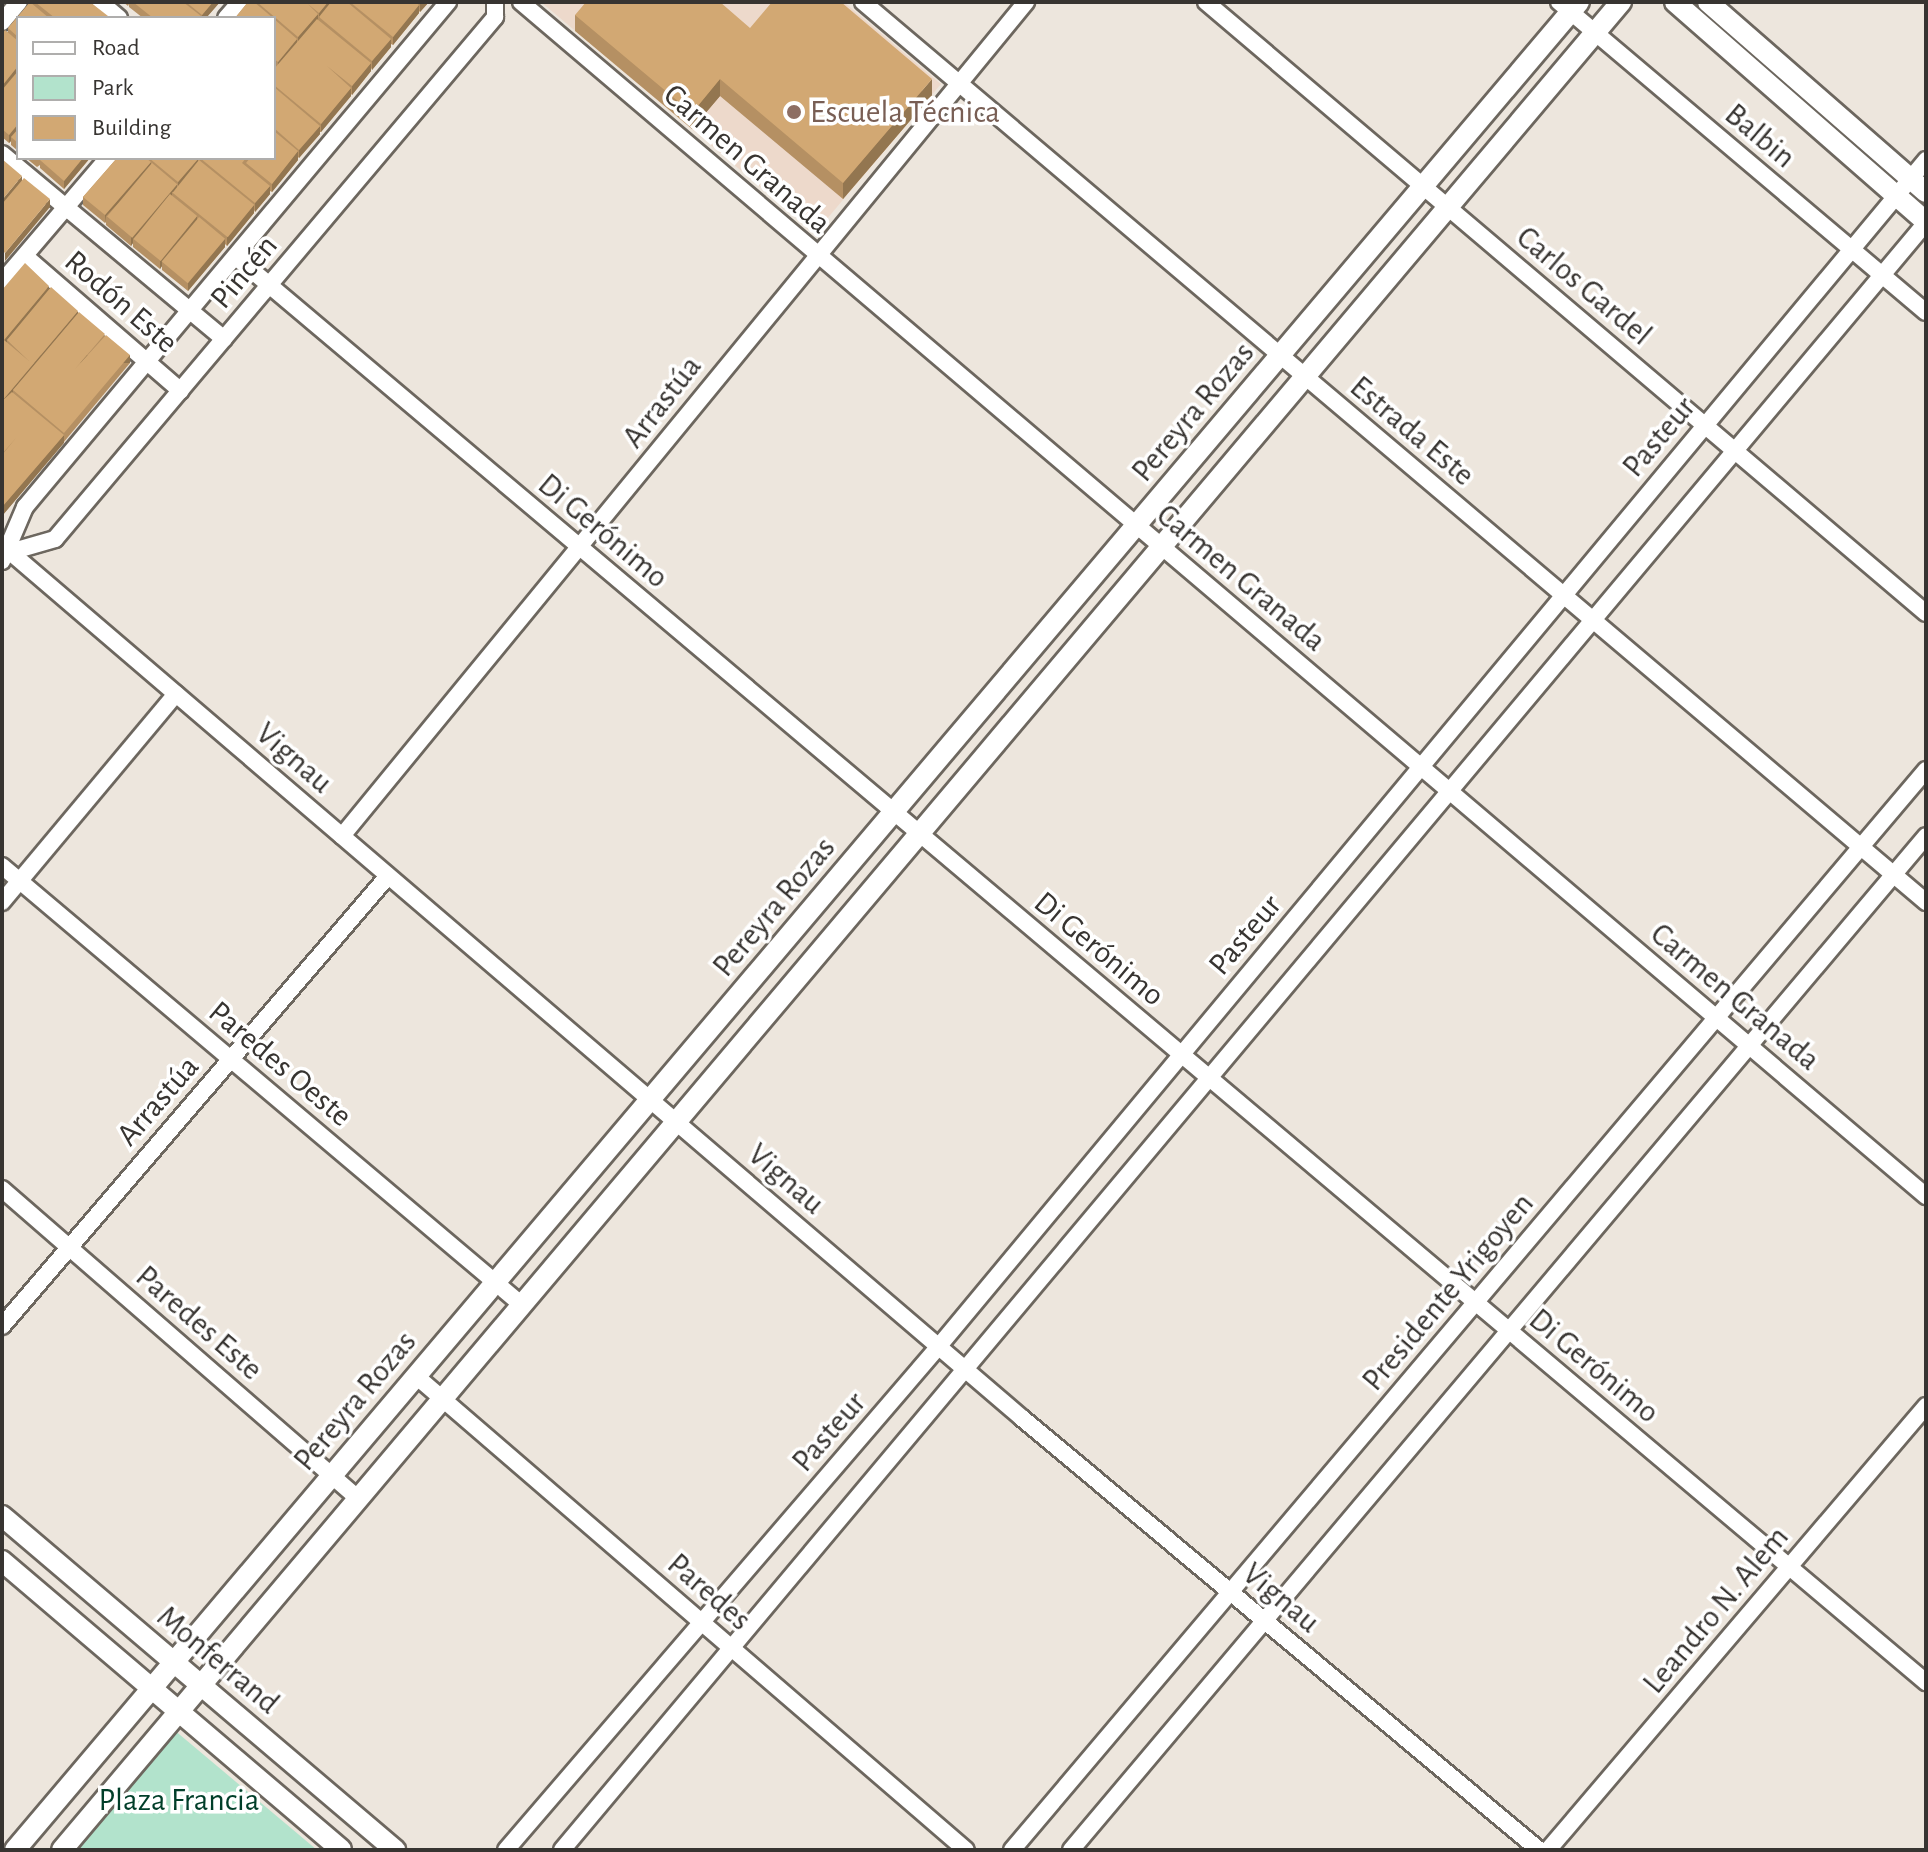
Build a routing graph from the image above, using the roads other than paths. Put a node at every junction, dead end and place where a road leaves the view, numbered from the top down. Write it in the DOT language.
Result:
graph roads {
  1 [pos="19,2"];
  2 [pos="100,2"];
  3 [pos="448,2"];
  4 [pos="495,2"];
  5 [pos="521,2"];
  6 [pos="863,2"];
  7 [pos="1026,2"];
  8 [pos="1206,2"];
  9 [pos="1621,2"];
  10 [pos="1675,2"];
  11 [pos="1708,2"];
  12 [pos="1569,5"];
  13 [pos="117,16"];
  14 [pos="2,22"];
  15 [pos="1595,33"];
  16 [pos="958,83"];
  17 [pos="2,154"];
  18 [pos="106,160"];
  19 [pos="1926,160"];
  20 [pos="1918,185"];
  21 [pos="1423,186"];
  22 [pos="1896,197"];
  23 [pos="66,207"];
  24 [pos="1448,208"];
  25 [pos="1926,223"];
  26 [pos="1851,249"];
  27 [pos="815,254"];
  28 [pos="25,256"];
  29 [pos="236,257"];
  30 [pos="1882,275"];
  31 [pos="2,282"];
  32 [pos="269,286"];
  33 [pos="190,311"];
  34 [pos="1926,312"];
  35 [pos="224,339"];
  36 [pos="1280,355"];
  37 [pos="147,362"];
  38 [pos="1305,377"];
  39 [pos="181,391"];
  40 [pos="1705,426"];
  41 [pos="1735,451"];
  42 [pos="1136,525"];
  43 [pos="1162,547"];
  44 [pos="582,549"];
  45 [pos="5,553"];
  46 [pos="1564,595"];
  47 [pos="1926,613"];
  48 [pos="1594,621"];
  49 [pos="176,694"];
  50 [pos="1421,767"];
  51 [pos="1926,770"];
  52 [pos="1450,792"];
  53 [pos="893,812"];
  54 [pos="920,834"];
  55 [pos="342,836"];
  56 [pos="1926,836"];
  57 [pos="1861,847"];
  58 [pos="2,866"];
  59 [pos="1893,874"];
  60 [pos="388,876"];
  61 [pos="20,881"];
  62 [pos="2,902"];
  63 [pos="1926,902"];
  64 [pos="1716,1018"];
  65 [pos="1749,1046"];
  66 [pos="1181,1055"];
  67 [pos="231,1059"];
  68 [pos="1210,1079"];
  69 [pos="650,1100"];
  70 [pos="677,1122"];
  71 [pos="2,1189"];
  72 [pos="1926,1196"];
  73 [pos="69,1247"];
  74 [pos="495,1282"];
  75 [pos="1476,1303"];
  76 [pos="522,1305"];
  77 [pos="2,1326"];
  78 [pos="1509,1331"];
  79 [pos="939,1346"];
  80 [pos="967,1370"];
  81 [pos="416,1376"];
  82 [pos="442,1399"];
  83 [pos="1926,1406"];
  84 [pos="332,1476"];
  85 [pos="359,1499"];
  86 [pos="2,1516"];
  87 [pos="2,1561"];
  88 [pos="1789,1567"];
  89 [pos="1231,1592"];
  90 [pos="1264,1620"];
  91 [pos="702,1623"];
  92 [pos="732,1648"];
  93 [pos="174,1662"];
  94 [pos="1926,1682"];
  95 [pos="201,1686"];
  96 [pos="152,1689"];
  97 [pos="179,1712"];
  98 [pos="15,1850"];
  99 [pos="62,1850"];
  100 [pos="341,1850"];
  101 [pos="395,1850"];
  102 [pos="506,1850"];
  103 [pos="562,1850"];
  104 [pos="966,1850"];
  105 [pos="1012,1850"];
  106 [pos="1071,1850"];
  107 [pos="1539,1850"];
  108 [pos="1548,1850"];
  1 -- 14 [label="street"];
  2 -- 13 [label="street"];
  3 -- 29 [label="street, Pincén"];
  4 -- 32 [label="street, Pincén"];
  5 -- 27 [label="street, Carmen Granada"];
  6 -- 16 [label="street, Estrada Este"];
  7 -- 16 [label="street, Arrastúa"];
  8 -- 21 [label="street, Carlos Gardel"];
  9 -- 15 [label="street, Pereyra Rozas"];
  10 -- 22 [label="street"];
  11 -- 20 [label="street"];
  12 -- 15 [label="street, Balbin"];
  12 -- 21 [label="street, Pereyra Rozas"];
  15 -- 24 [label="street, Pereyra Rozas"];
  15 -- 26 [label="street, Balbin"];
  16 -- 27 [label="street, Arrastúa"];
  16 -- 36 [label="street, Estrada Este"];
  17 -- 23 [label="street"];
  18 -- 23 [label="street"];
  19 -- 20 [label="street, Pasteur"];
  20 -- 22 [label="street, Pasteur"];
  21 -- 24 [label="street, Carlos Gardel"];
  21 -- 36 [label="street, Pereyra Rozas"];
  22 -- 25 [label="street"];
  22 -- 26 [label="street, Pasteur"];
  23 -- 28 [label="street"];
  23 -- 33 [label="street"];
  24 -- 38 [label="street, Pereyra Rozas"];
  24 -- 40 [label="street, Carlos Gardel"];
  25 -- 30 [label="street, Pasteur"];
  26 -- 30 [label="street, Balbin"];
  26 -- 40 [label="street, Pasteur"];
  27 -- 42 [label="street, Carmen Granada"];
  27 -- 44 [label="street, Arrastúa"];
  28 -- 31 [label="street"];
  28 -- 37 [label="street, Rodón Este"];
  29 -- 32 [label="street, Di Gerónimo"];
  29 -- 33 [label="street, Pincén"];
  30 -- 34 [label="street, Balbin"];
  30 -- 41 [label="street, Pasteur"];
  32 -- 35 [label="street, Pincén"];
  32 -- 44 [label="street, Di Gerónimo"];
  33 -- 35 [label="street"];
  33 -- 37 [label="street, Pincén"];
  35 -- 39 [label="street, Pincén"];
  36 -- 38 [label="street, Estrada Este"];
  36 -- 42 [label="street, Pereyra Rozas"];
  37 -- 39 [label="street, Rodón Este"];
  37 -- 45 [label="street, Pincén"];
  38 -- 43 [label="street, Pereyra Rozas"];
  38 -- 46 [label="street, Estrada Este"];
  39 -- 45 [label="street, Pincén"];
  40 -- 41 [label="street, Carlos Gardel"];
  40 -- 46 [label="street, Pasteur"];
  41 -- 47 [label="street, Carlos Gardel"];
  41 -- 48 [label="street, Pasteur"];
  42 -- 43 [label="street, Carmen Granada"];
  42 -- 53 [label="street, Pereyra Rozas"];
  43 -- 50 [label="street, Carmen Granada"];
  43 -- 54 [label="street, Pereyra Rozas"];
  44 -- 53 [label="street, Di Gerónimo"];
  44 -- 55 [label="street, Arrastúa"];
  45 -- 49 [label="street, Vignau"];
  46 -- 48 [label="street, Estrada Este"];
  46 -- 50 [label="street, Pasteur"];
  48 -- 52 [label="street, Pasteur"];
  48 -- 57 [label="street, Estrada Este"];
  49 -- 55 [label="street, Vignau"];
  49 -- 61 [label="street"];
  50 -- 52 [label="street, Carmen Granada"];
  50 -- 66 [label="street, Pasteur"];
  51 -- 57 [label="street, Presidente Yrigoyen"];
  52 -- 64 [label="street, Carmen Granada"];
  52 -- 68 [label="street, Pasteur"];
  53 -- 54 [label="street, Di Gerónimo"];
  53 -- 69 [label="street, Pereyra Rozas"];
  54 -- 66 [label="street, Di Gerónimo"];
  54 -- 70 [label="street, Pereyra Rozas"];
  55 -- 60 [label="street, Vignau"];
  56 -- 59 [label="street"];
  57 -- 59 [label="street, Estrada Este"];
  57 -- 64 [label="street, Presidente Yrigoyen"];
  58 -- 61 [label="street, Paredes Oeste"];
  59 -- 63 [label="street, Estrada Este"];
  59 -- 65 [label="street"];
  60 -- 67 [label="street, Arrastúa"];
  60 -- 69 [label="street, Vignau"];
  61 -- 62 [label="street"];
  61 -- 67 [label="street, Paredes Oeste"];
  64 -- 65 [label="street, Carmen Granada"];
  64 -- 75 [label="street, Presidente Yrigoyen"];
  65 -- 72 [label="street, Carmen Granada"];
  65 -- 78 [label="street"];
  66 -- 68 [label="street, Di Gerónimo"];
  66 -- 79 [label="street, Pasteur"];
  67 -- 73 [label="street, Arrastúa"];
  67 -- 74 [label="street, Paredes Oeste"];
  68 -- 75 [label="street, Di Gerónimo"];
  68 -- 80 [label="street, Pasteur"];
  69 -- 70 [label="street, Vignau"];
  69 -- 74 [label="street, Pereyra Rozas"];
  70 -- 76 [label="street, Pereyra Rozas"];
  70 -- 79 [label="street, Vignau"];
  71 -- 73 [label="street, Paredes Este"];
  73 -- 77 [label="street, Arrastúa"];
  73 -- 84 [label="street, Paredes Este"];
  74 -- 76 [label="street, Paredes Oeste"];
  74 -- 81 [label="street, Pereyra Rozas"];
  75 -- 78 [label="street, Di Gerónimo"];
  75 -- 89 [label="street, Presidente Yrigoyen"];
  76 -- 82 [label="street, Pereyra Rozas"];
  78 -- 88 [label="street, Di Gerónimo"];
  78 -- 90 [label="street"];
  79 -- 80 [label="street, Vignau"];
  79 -- 91 [label="street, Pasteur"];
  80 -- 89 [label="street, Vignau"];
  80 -- 92 [label="street, Pasteur"];
  81 -- 82 [label="street, Paredes"];
  81 -- 84 [label="street, Pereyra Rozas"];
  82 -- 85 [label="street, Pereyra Rozas"];
  82 -- 91 [label="street, Paredes"];
  83 -- 88 [label="street, Leandro N. Alem"];
  84 -- 85 [label="street, Paredes Este"];
  84 -- 93 [label="street, Pereyra Rozas"];
  85 -- 95 [label="street, Pereyra Rozas"];
  86 -- 93 [label="street, Monferrand"];
  87 -- 96 [label="street, Monferrand"];
  88 -- 94 [label="street, Di Gerónimo"];
  88 -- 108 [label="street, Leandro N. Alem"];
  89 -- 90 [label="street, Vignau"];
  89 -- 105 [label="street, Presidente Yrigoyen"];
  90 -- 106 [label="street"];
  90 -- 107 [label="street, Vignau"];
  91 -- 92 [label="street, Paredes"];
  91 -- 102 [label="street, Pasteur"];
  92 -- 103 [label="street, Pasteur"];
  92 -- 104 [label="street, Paredes"];
  93 -- 95 [label="street, Monferrand"];
  93 -- 96 [label="street, Pereyra Rozas"];
  95 -- 97 [label="street, Pereyra Rozas"];
  95 -- 101 [label="street, Monferrand"];
  96 -- 97 [label="street, Monferrand"];
  96 -- 98 [label="street, Pereyra Rozas"];
  97 -- 99 [label="street, Pereyra Rozas"];
  97 -- 100 [label="street, Monferrand"];
}
